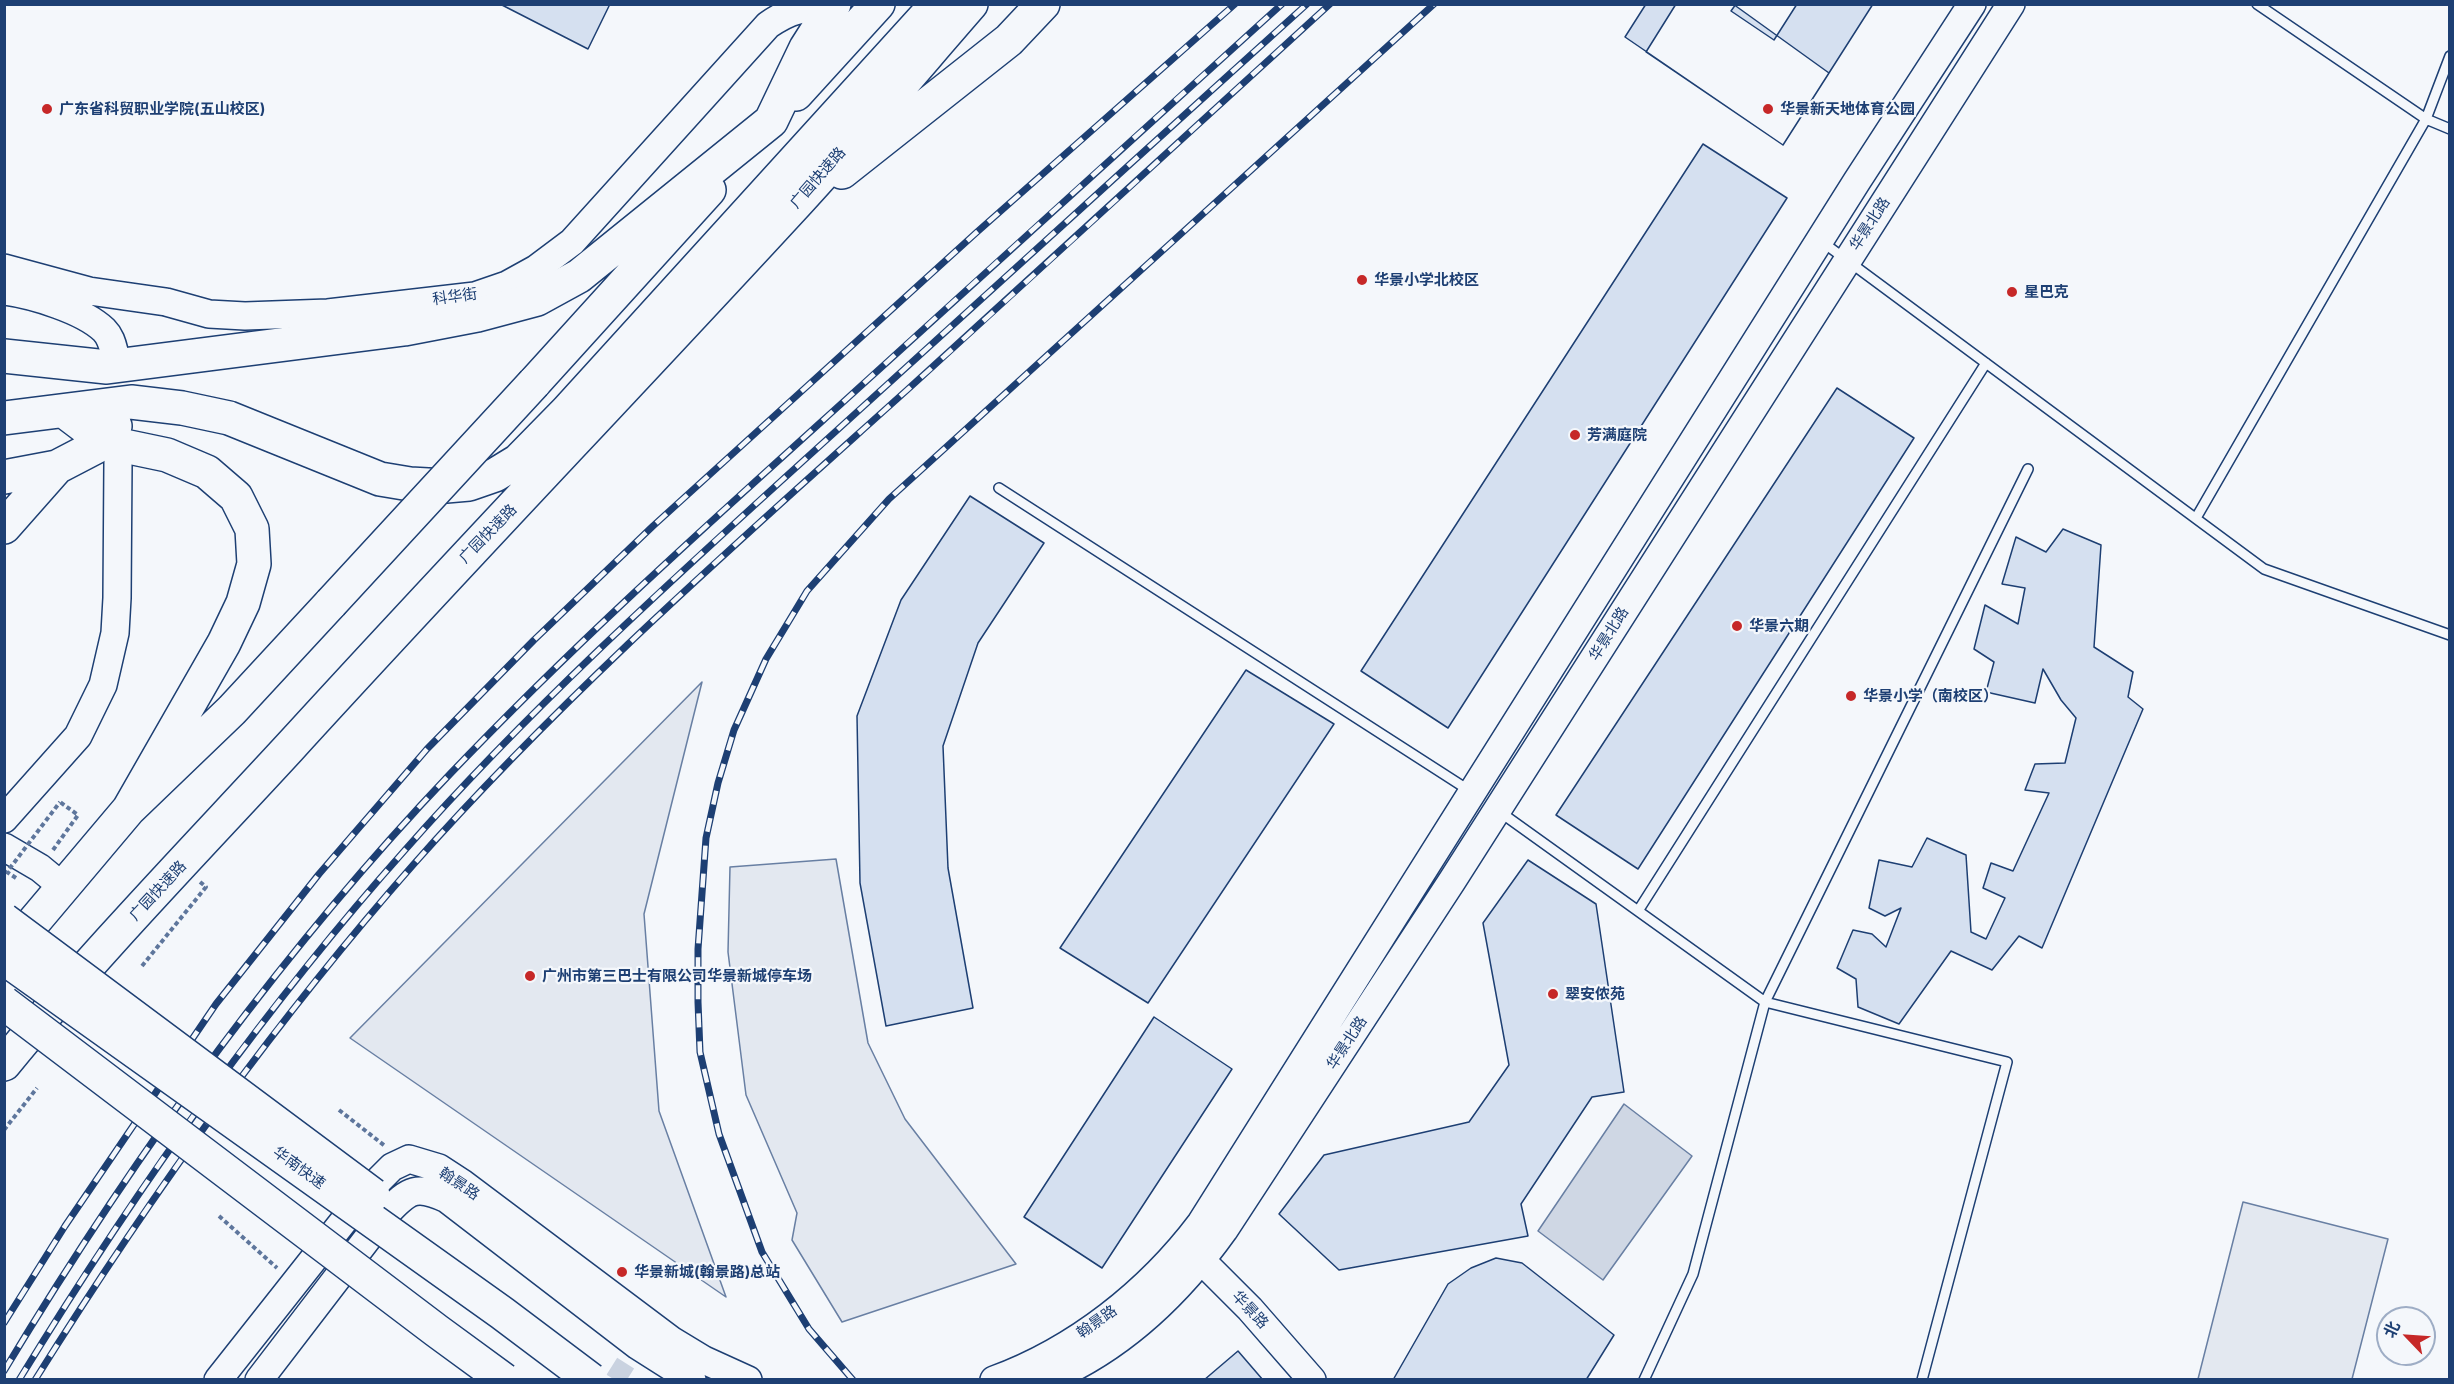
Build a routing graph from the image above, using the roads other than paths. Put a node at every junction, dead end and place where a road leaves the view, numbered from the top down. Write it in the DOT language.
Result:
graph roads {
  1 [pos="878,4"];
  2 [pos="937,4"];
  3 [pos="971,4"];
  4 [pos="1043,4"];
  5 [pos="1972,4"];
  6 [pos="2012,4"];
  7 [pos="2256,4"];
  8 [pos="831,6"];
  9 [pos="2450,56"];
  10 [pos="2426,119"];
  11 [pos="771,121"];
  12 [pos="2450,129"];
  13 [pos="792,208"];
  14 [pos="1820,240"];
  15 [pos="1848,259"];
  16 [pos="4,268"];
  17 [pos="4,291"];
  18 [pos="114,351"];
  19 [pos="4,356"];
  20 [pos="1986,363"];
  21 [pos="131,402"];
  22 [pos="64,411"];
  23 [pos="4,418"];
  24 [pos="112,452"];
  25 [pos="57,466"];
  26 [pos="2028,469"];
  27 [pos="4,477"];
  28 [pos="999,488"];
  29 [pos="2196,518"];
  30 [pos="4,527"];
  31 [pos="2450,635"];
  32 [pos="1472,792"];
  33 [pos="129,809"];
  34 [pos="1498,810"];
  35 [pos="4,819"];
  36 [pos="4,847"];
  37 [pos="40,878"];
  38 [pos="1638,911"];
  39 [pos="4,920"];
  40 [pos="4,958"];
  41 [pos="1765,1002"];
  42 [pos="4,1003"];
  43 [pos="18,1017"];
  44 [pos="4,1064"];
  45 [pos="1194,1252"];
  46 [pos="551,1348"];
  47 [pos="218,1380"];
  48 [pos="259,1380"];
  49 [pos="504,1380"];
  50 [pos="591,1380"];
  51 [pos="692,1380"];
  52 [pos="748,1380"];
  53 [pos="994,1380"];
  54 [pos="1047,1380"];
  55 [pos="1312,1380"];
  56 [pos="1644,1380"];
  57 [pos="1922,1380"];
  1 -- 11 [label="highway"];
  2 -- 21 [label="highway"];
  3 -- 13 [label="highway, 广园快速路"];
  4 -- 13 [label="highway"];
  5 -- 14 [label="street, 华景北路"];
  6 -- 15 [label="street, 华景北路"];
  7 -- 10 [label="lane"];
  8 -- 11 [label="highway"];
  8 -- 16 [label="street, 科华街"];
  9 -- 10 [label="lane"];
  10 -- 12 [label="lane"];
  10 -- 29 [label="lane"];
  11 -- 19 [label="highway"];
  11 -- 33 [label="highway, bridge"];
  13 -- 44 [label="highway, 广园快速路"];
  14 -- 15 [label="lane"];
  14 -- 32 [label="street, 华景北路"];
  15 -- 20 [label="lane"];
  15 -- 34 [label="street, 华景北路"];
  17 -- 18 [label="street"];
  20 -- 29 [label="lane"];
  20 -- 38 [label="lane"];
  21 -- 22 [label="highway"];
  21 -- 24 [label="highway"];
  22 -- 23 [label="highway"];
  22 -- 24 [label="highway"];
  24 -- 25 [label="highway"];
  24 -- 33 [label="highway"];
  24 -- 35 [label="street"];
  25 -- 27 [label="highway"];
  25 -- 30 [label="highway"];
  26 -- 41 [label="lane"];
  28 -- 32 [label="lane"];
  29 -- 31 [label="lane"];
  32 -- 45 [label="street, 华景北路"];
  33 -- 37 [label="highway"];
  34 -- 38 [label="lane"];
  34 -- 45 [label="street, 华景北路"];
  36 -- 37 [label="street"];
  37 -- 40 [label="highway"];
  38 -- 41 [label="lane"];
  39 -- 46 [label="highway, bridge"];
  40 -- 46 [label="highway, 华南快速, bridge"];
  41 -- 56 [label="lane"];
  41 -- 57 [label="lane"];
  42 -- 43 [label="highway, bridge"];
  43 -- 49 [label="highway, bridge"];
  45 -- 53 [label="street, 翰景路"];
  45 -- 54 [label="street, 翰景路"];
  45 -- 55 [label="street, 华景路"];
  46 -- 50 [label="highway, 华南快速, bridge"];
  47 -- 52 [label="street, 翰景路"];
  48 -- 51 [label="street, 翰景路"];
}
